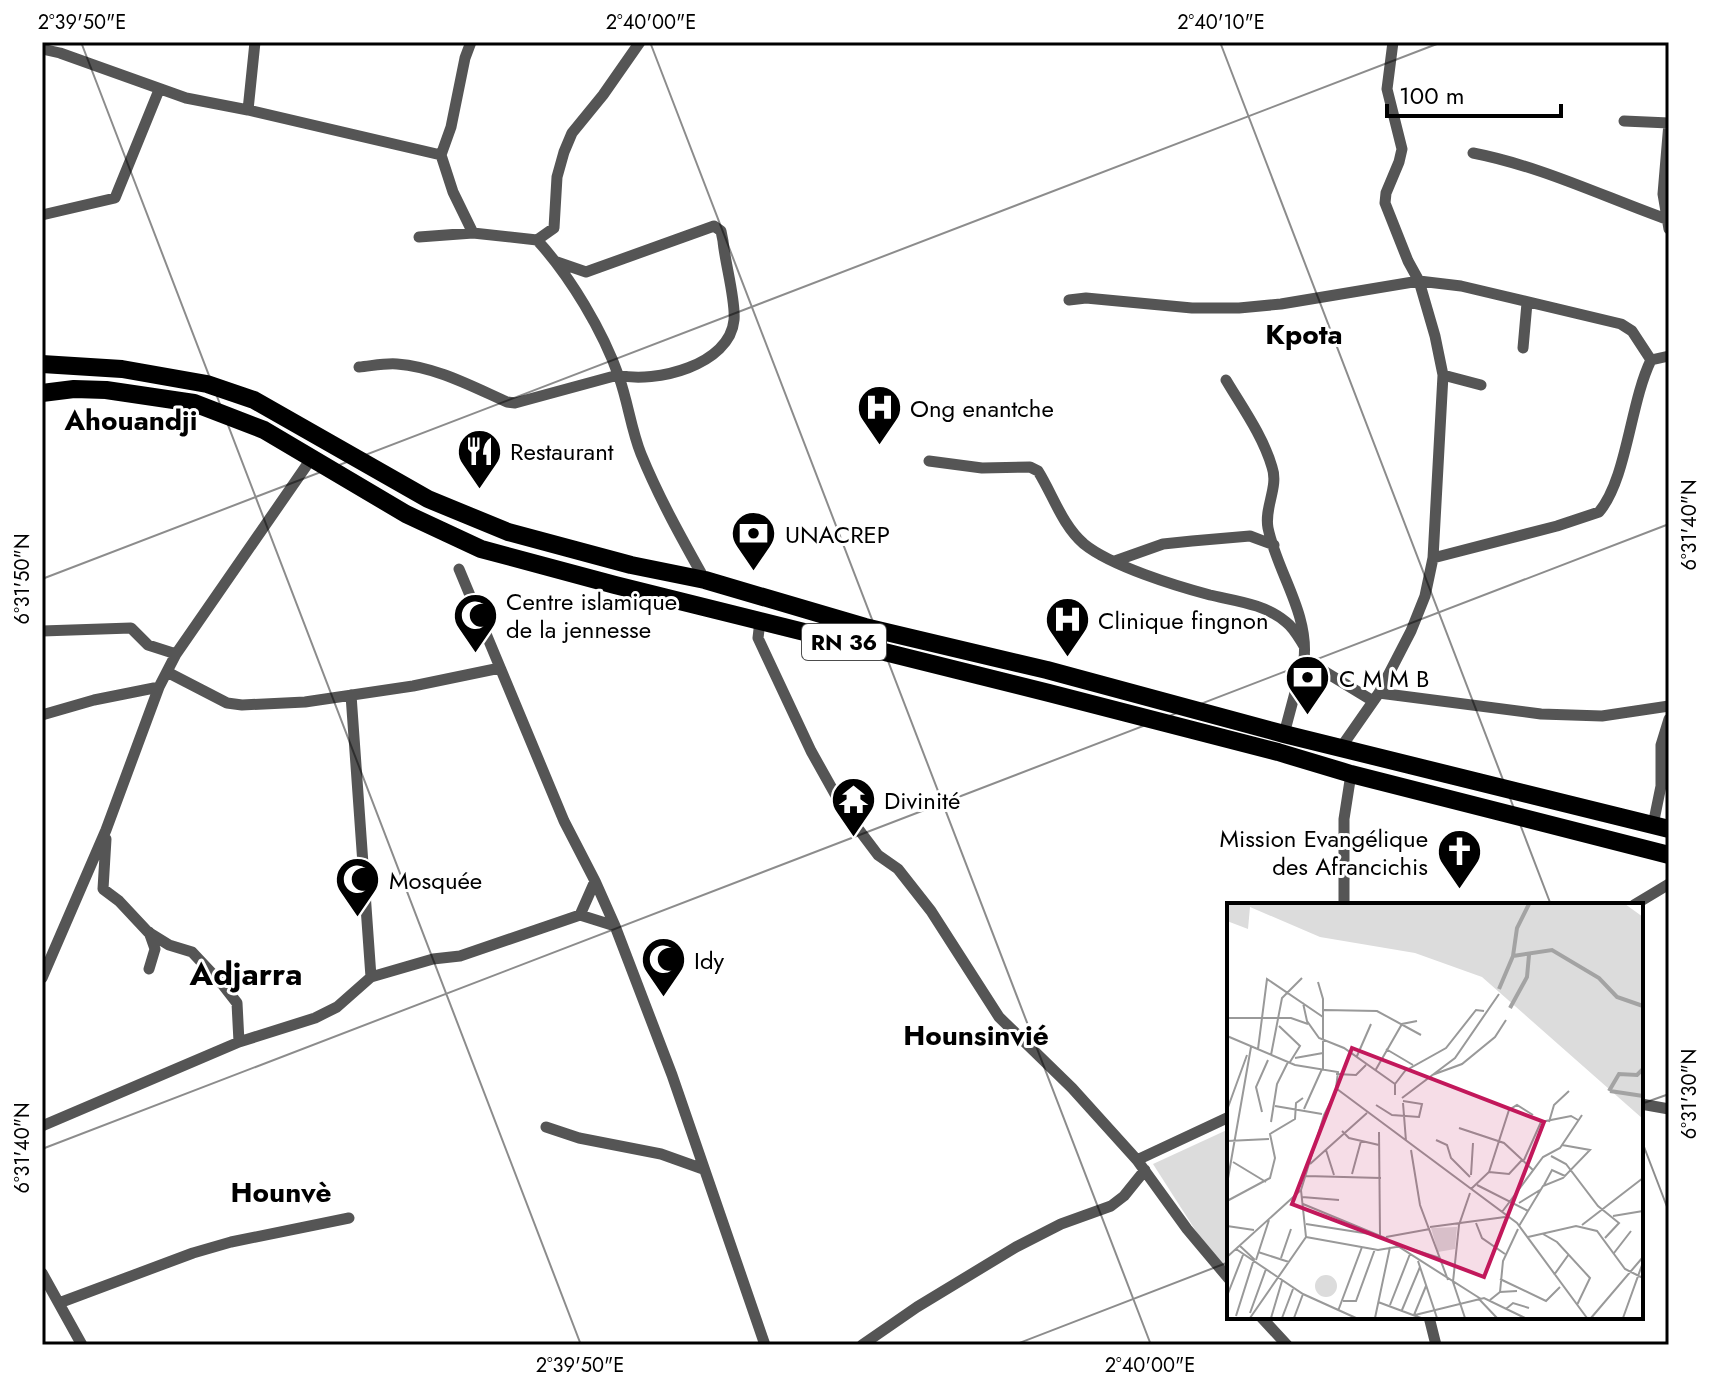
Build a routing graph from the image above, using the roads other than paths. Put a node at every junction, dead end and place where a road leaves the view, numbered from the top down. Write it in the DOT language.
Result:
graph roads {
  1 [pos="255,42"];
  2 [pos="471,42"];
  3 [pos="640,42"];
  4 [pos="1393,42"];
  5 [pos="60,47"];
  6 [pos="42,49"];
  7 [pos="159,90"];
  8 [pos="248,110"];
  9 [pos="1624,121"];
  10 [pos="1669,123"];
  11 [pos="1473,153"];
  12 [pos="441,155"];
  13 [pos="42,215"];
  14 [pos="1667,224"];
  15 [pos="473,233"];
  16 [pos="419,237"];
  17 [pos="537,240"];
  18 [pos="557,262"];
  19 [pos="1419,281"];
  20 [pos="1069,300"];
  21 [pos="1527,303"];
  22 [pos="1523,348"];
  23 [pos="1669,356"];
  24 [pos="1651,360"];
  25 [pos="42,364"];
  26 [pos="359,367"];
  27 [pos="618,375"];
  28 [pos="1443,375"];
  29 [pos="1226,380"];
  30 [pos="1481,385"];
  31 [pos="42,393"];
  32 [pos="311,459"];
  33 [pos="929,461"];
  34 [pos="1274,545"];
  35 [pos="1433,558"];
  36 [pos="1115,561"];
  37 [pos="459,569"];
  38 [pos="705,580"];
  39 [pos="760,621"];
  40 [pos="42,631"];
  41 [pos="1304,653"];
  42 [pos="176,654"];
  43 [pos="500,668"];
  44 [pos="167,672"];
  45 [pos="159,687"];
  46 [pos="351,695"];
  47 [pos="1376,697"];
  48 [pos="1669,706"];
  49 [pos="42,715"];
  50 [pos="1669,719"];
  51 [pos="1284,734"];
  52 [pos="1342,746"];
  53 [pos="1351,774"];
  54 [pos="1661,827"];
  55 [pos="106,830"];
  56 [pos="1669,855"];
  57 [pos="595,881"];
  58 [pos="1669,884"];
  59 [pos="1344,903"];
  60 [pos="1637,903"];
  61 [pos="580,915"];
  62 [pos="615,926"];
  63 [pos="148,932"];
  64 [pos="149,969"];
  65 [pos="371,977"];
  66 [pos="42,978"];
  67 [pos="239,1042"];
  68 [pos="1643,1104"];
  69 [pos="1669,1109"];
  70 [pos="1227,1118"];
  71 [pos="42,1126"];
  72 [pos="546,1127"];
  73 [pos="1137,1160"];
  74 [pos="703,1169"];
  75 [pos="1145,1170"];
  76 [pos="349,1218"];
  77 [pos="42,1273"];
  78 [pos="1227,1277"];
  79 [pos="59,1303"];
  80 [pos="1263,1319"];
  81 [pos="1430,1319"];
  82 [pos="82,1345"];
  83 [pos="765,1345"];
  84 [pos="862,1345"];
  85 [pos="1287,1345"];
  86 [pos="1436,1345"];
  1 -- 8 [label="street"];
  2 -- 12 [label="street"];
  3 -- 17 [label="street"];
  4 -- 19 [label="street"];
  5 -- 6 [label="street"];
  5 -- 7 [label="street"];
  7 -- 8 [label="street"];
  7 -- 13 [label="street"];
  8 -- 12 [label="street"];
  9 -- 10 [label="street"];
  10 -- 14 [label="street"];
  11 -- 14 [label="street"];
  12 -- 15 [label="street"];
  15 -- 16 [label="street"];
  15 -- 17 [label="street"];
  17 -- 18 [label="street"];
  18 -- 27 [label="street"];
  18 -- 27 [label="street"];
  19 -- 20 [label="street"];
  19 -- 21 [label="street"];
  19 -- 28 [label="street"];
  21 -- 22 [label="street"];
  21 -- 24 [label="street"];
  23 -- 24 [label="street"];
  24 -- 35 [label="street"];
  25 -- 38 [label="main road, RN 36"];
  26 -- 27 [label="street"];
  27 -- 38 [label="street"];
  28 -- 30 [label="street"];
  28 -- 35 [label="street"];
  29 -- 34 [label="street"];
  31 -- 32 [label="main road, RN 36"];
  32 -- 39 [label="main road, RN 36"];
  32 -- 42 [label="street"];
  33 -- 36 [label="street"];
  34 -- 36 [label="street"];
  34 -- 41 [label="street"];
  35 -- 47 [label="street"];
  36 -- 41 [label="street"];
  37 -- 43 [label="street"];
  38 -- 51 [label="main road, RN 36"];
  39 -- 53 [label="main road, RN 36"];
  39 -- 73 [label="street"];
  40 -- 42 [label="street"];
  41 -- 47 [label="street"];
  41 -- 51 [label="street"];
  42 -- 44 [label="street"];
  43 -- 46 [label="street"];
  43 -- 57 [label="street"];
  44 -- 45 [label="street"];
  44 -- 46 [label="street"];
  45 -- 49 [label="street"];
  45 -- 55 [label="street"];
  46 -- 65 [label="street"];
  47 -- 48 [label="street"];
  47 -- 52 [label="street"];
  50 -- 54 [label="street"];
  51 -- 52 [label="main road, RN 36"];
  52 -- 54 [label="main road, RN 36"];
  53 -- 56 [label="main road, RN 36"];
  53 -- 59 [label="street"];
  55 -- 63 [label="street"];
  55 -- 66 [label="street"];
  57 -- 61 [label="street"];
  57 -- 62 [label="street"];
  58 -- 60 [label="street"];
  61 -- 62 [label="street"];
  61 -- 65 [label="street"];
  62 -- 74 [label="street"];
  63 -- 64 [label="street"];
  63 -- 67 [label="street"];
  65 -- 67 [label="street"];
  67 -- 71 [label="street"];
  68 -- 69 [label="street"];
  70 -- 73 [label="street"];
  72 -- 74 [label="street"];
  73 -- 75 [label="street"];
  74 -- 83 [label="street"];
  75 -- 78 [label="street"];
  75 -- 84 [label="street"];
  76 -- 79 [label="street"];
  77 -- 79 [label="street"];
  79 -- 82 [label="street"];
  80 -- 85 [label="street"];
  81 -- 86 [label="street"];
}
